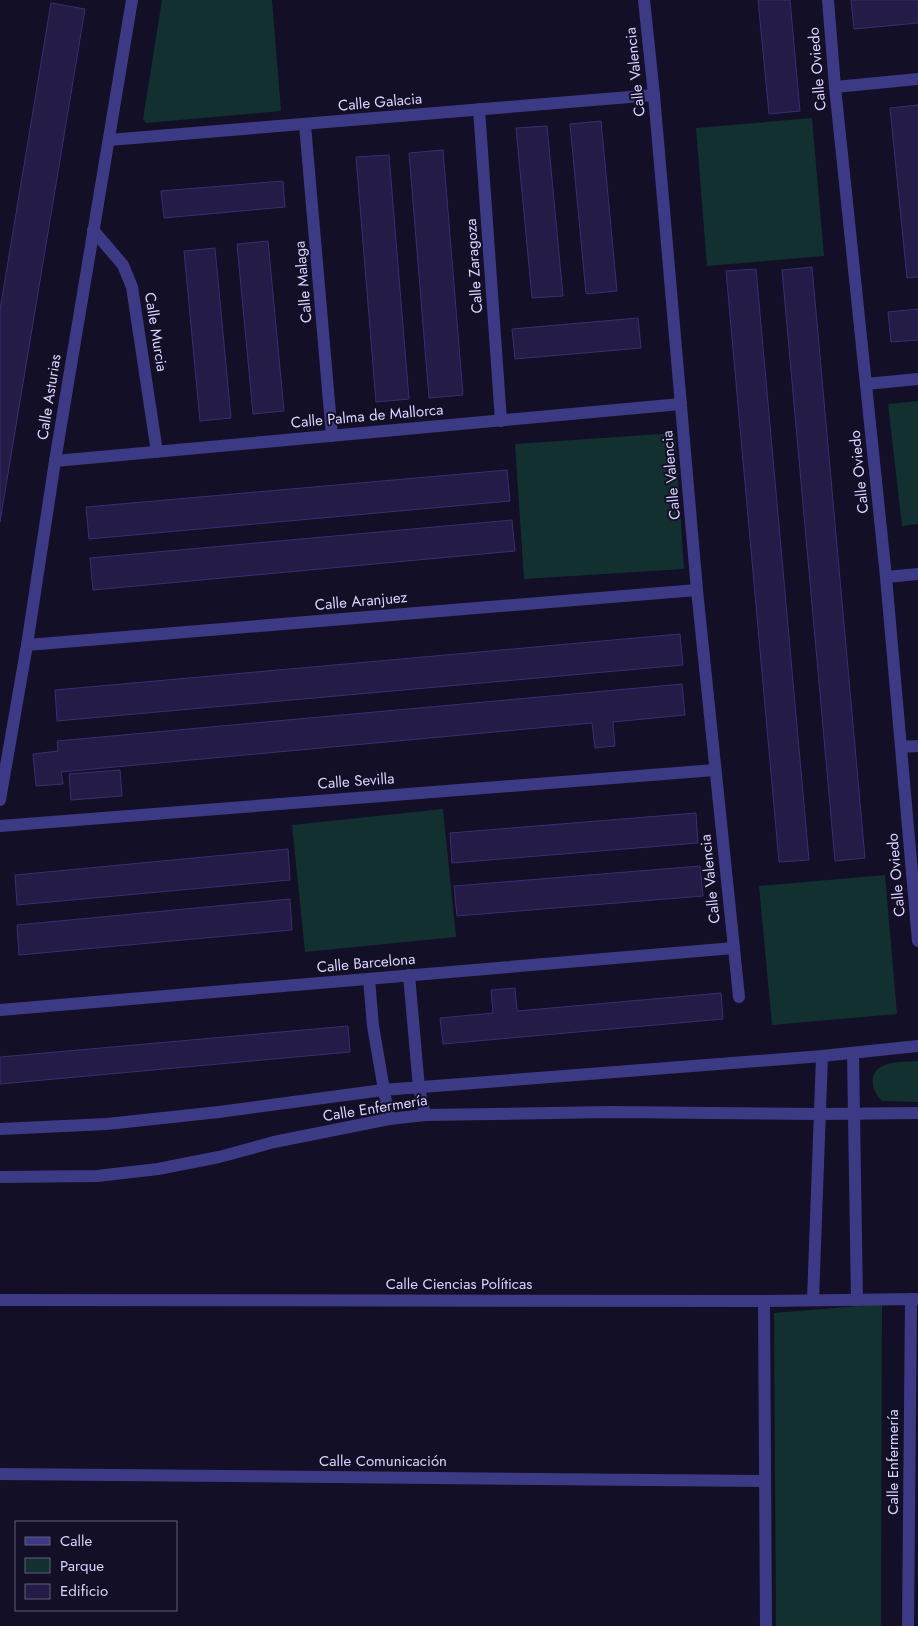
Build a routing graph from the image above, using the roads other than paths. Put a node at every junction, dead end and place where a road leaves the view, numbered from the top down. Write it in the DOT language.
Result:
graph roads {
  1 [pos="132,0"];
  2 [pos="644,0"];
  3 [pos="828,0"];
  4 [pos="918,79"];
  5 [pos="835,87"];
  6 [pos="654,95"];
  7 [pos="479,109"];
  8 [pos="305,125"];
  9 [pos="109,140"];
  10 [pos="93,230"];
  11 [pos="918,379"];
  12 [pos="866,384"];
  13 [pos="682,404"];
  14 [pos="500,421"];
  15 [pos="332,436"];
  16 [pos="157,452"];
  17 [pos="55,461"];
  18 [pos="918,574"];
  19 [pos="886,577"];
  20 [pos="697,590"];
  21 [pos="27,645"];
  22 [pos="918,746"];
  23 [pos="901,747"];
  24 [pos="715,770"];
  25 [pos="0,800"];
  26 [pos="0,826"];
  27 [pos="918,936"];
  28 [pos="918,941"];
  29 [pos="734,948"];
  30 [pos="409,975"];
  31 [pos="369,979"];
  32 [pos="739,997"];
  33 [pos="0,1010"];
  34 [pos="918,1046"];
  35 [pos="853,1053"];
  36 [pos="822,1056"];
  37 [pos="419,1088"];
  38 [pos="383,1090"];
  39 [pos="854,1113"];
  40 [pos="918,1113"];
  41 [pos="820,1114"];
  42 [pos="425,1115"];
  43 [pos="389,1119"];
  44 [pos="0,1129"];
  45 [pos="0,1177"];
  46 [pos="914,1299"];
  47 [pos="0,1300"];
  48 [pos="813,1300"];
  49 [pos="858,1300"];
  50 [pos="764,1301"];
  51 [pos="914,1470"];
  52 [pos="0,1474"];
  53 [pos="765,1481"];
  54 [pos="766,1626"];
  55 [pos="908,1626"];
  1 -- 9 [label="street, Calle Asturias"];
  2 -- 6 [label="street, Calle Valencia"];
  3 -- 5 [label="street, Calle Oviedo"];
  4 -- 5 [label="street"];
  5 -- 12 [label="street, Calle Oviedo"];
  6 -- 7 [label="street, Calle Galacia"];
  6 -- 13 [label="street, Calle Valencia"];
  7 -- 8 [label="street, Calle Galacia"];
  7 -- 14 [label="street, Calle Zaragoza"];
  8 -- 9 [label="street, Calle Galacia"];
  8 -- 15 [label="street, Calle Malaga"];
  9 -- 10 [label="street, Calle Asturias"];
  10 -- 16 [label="street, Calle Murcia"];
  10 -- 17 [label="street, Calle Asturias"];
  11 -- 12 [label="street"];
  12 -- 19 [label="street, Calle Oviedo"];
  13 -- 14 [label="street, Calle Palma de Mallorca"];
  13 -- 20 [label="street, Calle Valencia"];
  14 -- 15 [label="street, Calle Palma de Mallorca"];
  15 -- 16 [label="street, Calle Palma de Mallorca"];
  16 -- 17 [label="street, Calle Palma de Mallorca"];
  17 -- 21 [label="street, Calle Asturias"];
  18 -- 19 [label="street"];
  19 -- 23 [label="street, Calle Oviedo"];
  20 -- 21 [label="street, Calle Aranjuez"];
  20 -- 24 [label="street, Calle Valencia"];
  21 -- 25 [label="street, Calle Asturias"];
  22 -- 23 [label="street"];
  23 -- 27 [label="street, Calle Oviedo"];
  24 -- 26 [label="street, Calle Sevilla"];
  24 -- 29 [label="street, Calle Valencia"];
  27 -- 28 [label="street, Calle Oviedo"];
  29 -- 30 [label="street, Calle Barcelona"];
  29 -- 32 [label="street, Calle Valencia"];
  30 -- 31 [label="street, Calle Barcelona"];
  30 -- 37 [label="street"];
  31 -- 33 [label="street, Calle Barcelona"];
  31 -- 38 [label="street"];
  34 -- 35 [label="street, Calle Enfermería"];
  35 -- 36 [label="street, Calle Enfermería"];
  35 -- 39 [label="street"];
  36 -- 37 [label="street, Calle Enfermería"];
  36 -- 41 [label="street"];
  37 -- 38 [label="street, Calle Enfermería"];
  37 -- 42 [label="street"];
  38 -- 43 [label="street"];
  38 -- 44 [label="street, Calle Enfermería"];
  39 -- 40 [label="street, Calle Enfermería"];
  39 -- 41 [label="street, Calle Enfermería"];
  39 -- 49 [label="street"];
  41 -- 42 [label="street, Calle Enfermería"];
  41 -- 48 [label="street"];
  42 -- 43 [label="street, Calle Enfermería"];
  43 -- 45 [label="street, Calle Enfermería"];
  46 -- 49 [label="street, Calle Ciencias Políticas"];
  46 -- 51 [label="street, Calle Enfermería"];
  47 -- 50 [label="street, Calle Ciencias Políticas"];
  48 -- 49 [label="street, Calle Ciencias Políticas"];
  48 -- 50 [label="street, Calle Ciencias Políticas"];
  50 -- 53 [label="street"];
  51 -- 55 [label="street, Calle Enfermería"];
  52 -- 53 [label="street, Calle Comunicación"];
  53 -- 54 [label="street"];
}
